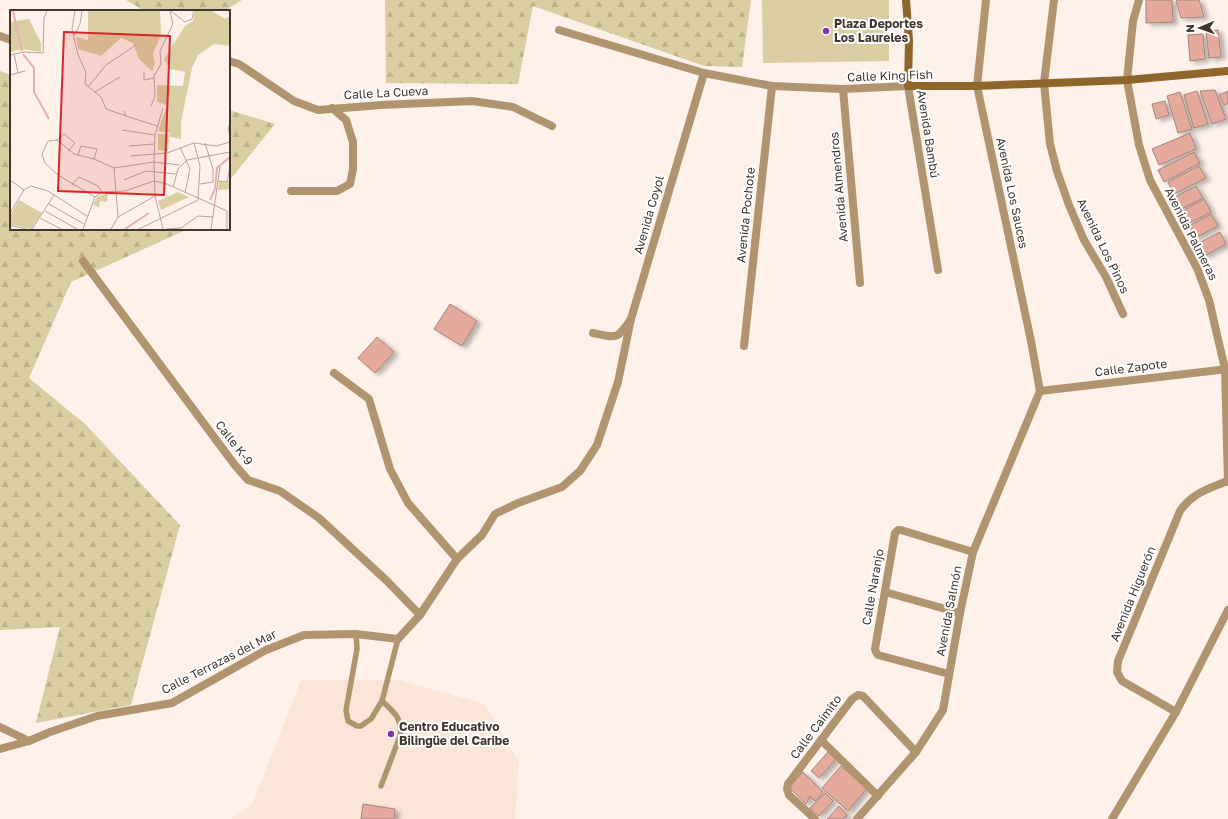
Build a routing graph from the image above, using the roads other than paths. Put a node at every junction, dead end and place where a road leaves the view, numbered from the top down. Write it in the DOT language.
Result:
graph roads {
  1 [pos="906,0"];
  2 [pos="986,0"];
  3 [pos="1054,0"];
  4 [pos="1139,0"];
  5 [pos="559,30"];
  6 [pos="0,36"];
  7 [pos="10,40"];
  8 [pos="230,61"];
  9 [pos="1228,71"];
  10 [pos="704,73"];
  11 [pos="1127,80"];
  12 [pos="1044,83"];
  13 [pos="772,86"];
  14 [pos="908,86"];
  15 [pos="977,86"];
  16 [pos="842,89"];
  17 [pos="332,108"];
  18 [pos="552,126"];
  19 [pos="291,191"];
  20 [pos="83,261"];
  21 [pos="938,270"];
  22 [pos="860,283"];
  23 [pos="1123,314"];
  24 [pos="631,319"];
  25 [pos="593,333"];
  26 [pos="744,346"];
  27 [pos="1226,369"];
  28 [pos="334,373"];
  29 [pos="1040,390"];
  30 [pos="1228,481"];
  31 [pos="973,552"];
  32 [pos="457,559"];
  33 [pos="885,592"];
  34 [pos="1228,610"];
  35 [pos="960,613"];
  36 [pos="420,615"];
  37 [pos="356,634"];
  38 [pos="398,639"];
  39 [pos="949,674"];
  40 [pos="382,701"];
  41 [pos="1176,712"];
  42 [pos="0,727"];
  43 [pos="821,740"];
  44 [pos="29,741"];
  45 [pos="0,750"];
  46 [pos="916,752"];
  47 [pos="381,786"];
  48 [pos="878,796"];
  49 [pos="815,819"];
  50 [pos="858,819"];
  51 [pos="1112,819"];
  1 -- 14 [label="street, Avenida Bambú"];
  2 -- 15 [label="street, Avenida Los Sauces"];
  3 -- 12 [label="street, Avenida Los Pinos"];
  4 -- 11 [label="street, Avenida Palmeras"];
  5 -- 10 [label="street, Calle King Fish"];
  6 -- 7 [label="street"];
  8 -- 17 [label="street, Calle La Cueva"];
  9 -- 11 [label="street, Calle King Fish"];
  10 -- 13 [label="street, Calle King Fish"];
  10 -- 24 [label="street, Avenida Coyol"];
  11 -- 12 [label="street, Calle King Fish"];
  11 -- 27 [label="street, Avenida Palmeras"];
  12 -- 15 [label="street, Calle King Fish"];
  12 -- 23 [label="street, Avenida Los Pinos"];
  13 -- 16 [label="street, Calle King Fish"];
  13 -- 26 [label="street, Avenida Pochote"];
  14 -- 15 [label="street, Calle King Fish"];
  14 -- 16 [label="street, Calle King Fish"];
  14 -- 21 [label="street, Avenida Bambú"];
  15 -- 29 [label="street, Avenida Los Sauces"];
  16 -- 22 [label="street, Avenida Almendros"];
  17 -- 18 [label="street, Calle La Cueva"];
  17 -- 19 [label="street"];
  20 -- 36 [label="street, Calle K-9"];
  24 -- 25 [label="street, Avenida Coyol"];
  24 -- 32 [label="street"];
  27 -- 29 [label="street, Calle Zapote"];
  27 -- 30 [label="street, Avenida Palmeras"];
  28 -- 32 [label="street"];
  29 -- 31 [label="street, Avenida Salmón"];
  30 -- 41 [label="street, Avenida Higuerón"];
  31 -- 33 [label="street, Calle Naranjo"];
  31 -- 35 [label="street, Avenida Salmón"];
  32 -- 36 [label="street"];
  33 -- 35 [label="street"];
  33 -- 39 [label="street, Calle Naranjo"];
  34 -- 41 [label="street"];
  35 -- 39 [label="street, Avenida Salmón"];
  36 -- 38 [label="street"];
  37 -- 38 [label="street, Calle Terrazas del Mar"];
  37 -- 40 [label="lane"];
  37 -- 44 [label="street, Calle Terrazas del Mar"];
  38 -- 40 [label="lane"];
  39 -- 46 [label="street, Avenida Salmón"];
  40 -- 47 [label="lane"];
  41 -- 51 [label="street"];
  42 -- 44 [label="street"];
  43 -- 46 [label="street, Calle Caimito"];
  43 -- 48 [label="street"];
  43 -- 49 [label="street, Calle Caimito"];
  44 -- 45 [label="street, Calle Terrazas del Mar"];
  46 -- 48 [label="street, Avenida Salmón"];
  48 -- 50 [label="street, Avenida Salmón"];
}
